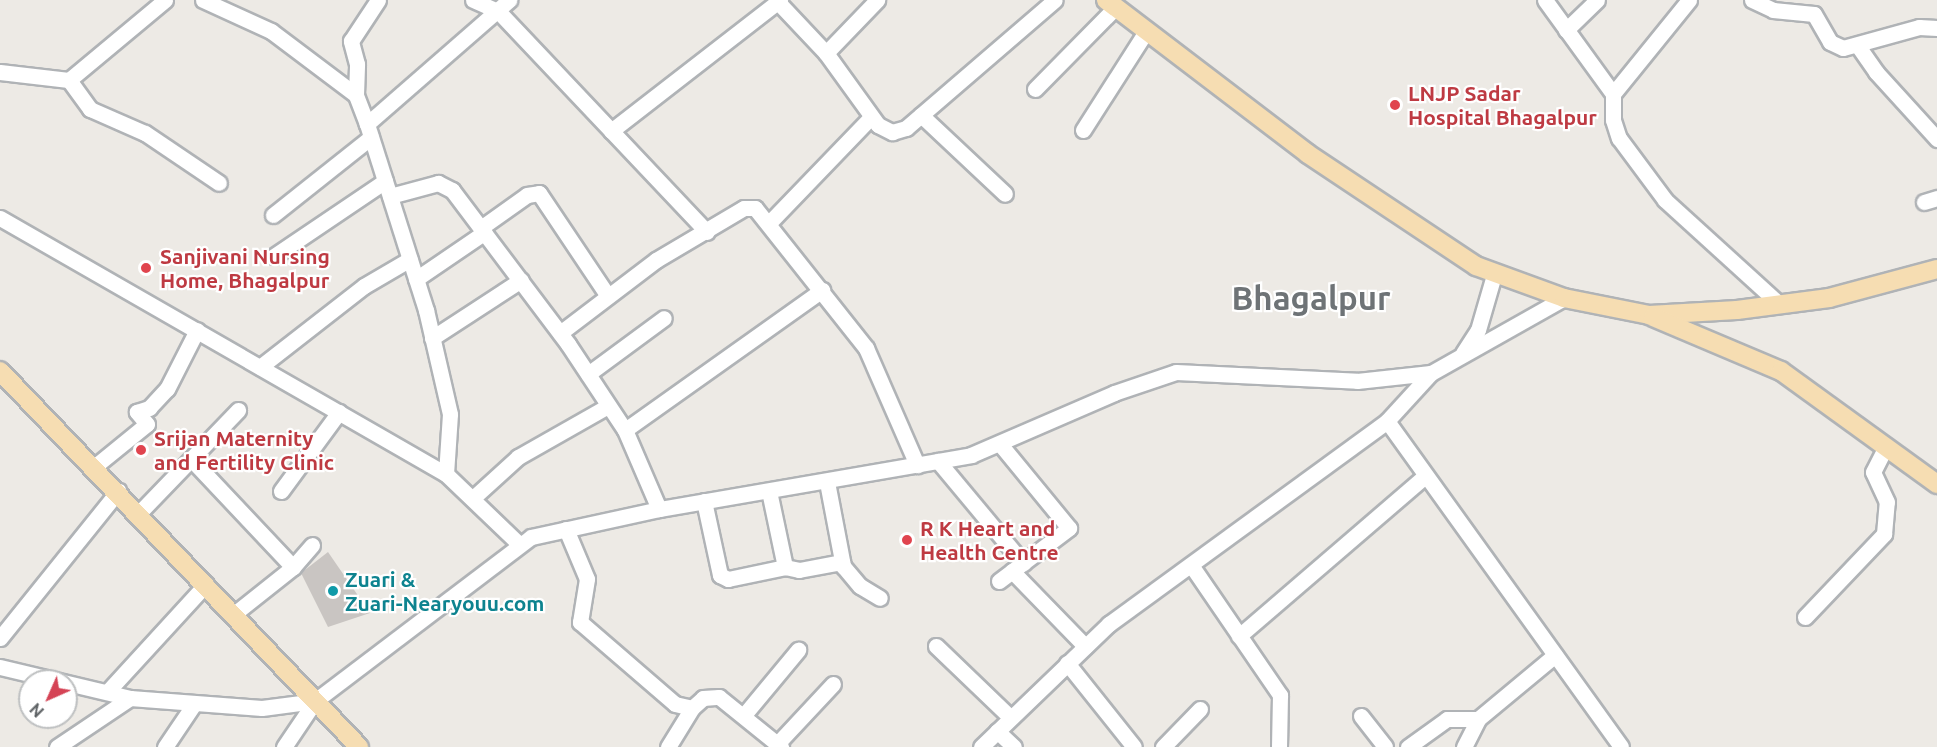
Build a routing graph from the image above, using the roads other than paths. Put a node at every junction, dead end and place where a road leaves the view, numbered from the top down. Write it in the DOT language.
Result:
graph roads {
  1 [pos="165,0"];
  2 [pos="203,0"];
  3 [pos="378,0"];
  4 [pos="473,0"];
  5 [pos="778,0"];
  6 [pos="877,0"];
  7 [pos="1055,0"];
  8 [pos="1545,0"];
  9 [pos="1597,0"];
  10 [pos="1689,0"];
  11 [pos="1752,0"];
  12 [pos="1111,4"];
  13 [pos="504,5"];
  14 [pos="1937,28"];
  15 [pos="1566,30"];
  16 [pos="1145,33"];
  17 [pos="1858,46"];
  18 [pos="826,53"];
  19 [pos="0,72"];
  20 [pos="69,80"];
  21 [pos="1035,89"];
  22 [pos="1612,94"];
  23 [pos="356,95"];
  24 [pos="921,115"];
  25 [pos="871,117"];
  26 [pos="369,130"];
  27 [pos="611,130"];
  28 [pos="1083,130"];
  29 [pos="1937,139"];
  30 [pos="219,183"];
  31 [pos="388,188"];
  32 [pos="1005,194"];
  33 [pos="273,215"];
  34 [pos="0,218"];
  35 [pos="769,223"];
  36 [pos="483,230"];
  37 [pos="707,232"];
  38 [pos="274,256"];
  39 [pos="410,259"];
  40 [pos="1937,269"];
  41 [pos="1494,275"];
  42 [pos="416,279"];
  43 [pos="520,280"];
  44 [pos="822,290"];
  45 [pos="608,296"];
  46 [pos="1564,298"];
  47 [pos="1778,303"];
  48 [pos="1649,315"];
  49 [pos="664,318"];
  50 [pos="197,330"];
  51 [pos="560,333"];
  52 [pos="432,338"];
  53 [pos="1457,360"];
  54 [pos="260,367"];
  55 [pos="0,371"];
  56 [pos="1431,373"];
  57 [pos="588,374"];
  58 [pos="606,407"];
  59 [pos="238,410"];
  60 [pos="339,412"];
  61 [pos="1387,421"];
  62 [pos="625,430"];
  63 [pos="1000,444"];
  64 [pos="1885,448"];
  65 [pos="193,461"];
  66 [pos="938,461"];
  67 [pos="917,465"];
  68 [pos="94,467"];
  69 [pos="446,474"];
  70 [pos="1424,477"];
  71 [pos="827,482"];
  72 [pos="1937,484"];
  73 [pos="118,491"];
  74 [pos="281,491"];
  75 [pos="770,491"];
  76 [pos="473,498"];
  77 [pos="704,501"];
  78 [pos="658,508"];
  79 [pos="139,513"];
  80 [pos="566,529"];
  81 [pos="519,544"];
  82 [pos="312,545"];
  83 [pos="842,562"];
  84 [pos="1191,564"];
  85 [pos="293,567"];
  86 [pos="785,567"];
  87 [pos="1018,567"];
  88 [pos="999,581"];
  89 [pos="206,584"];
  90 [pos="880,598"];
  91 [pos="234,614"];
  92 [pos="1805,617"];
  93 [pos="1239,636"];
  94 [pos="0,638"];
  95 [pos="936,646"];
  96 [pos="1085,646"];
  97 [pos="798,650"];
  98 [pos="1555,655"];
  99 [pos="1067,663"];
  100 [pos="0,667"];
  101 [pos="833,684"];
  102 [pos="108,691"];
  103 [pos="130,698"];
  104 [pos="315,701"];
  105 [pos="194,704"];
  106 [pos="692,708"];
  107 [pos="1200,709"];
  108 [pos="744,715"];
  109 [pos="1361,716"];
  110 [pos="1010,717"];
  111 [pos="1478,719"];
  112 [pos="997,731"];
  113 [pos="779,745"];
  114 [pos="57,747"];
  115 [pos="165,747"];
  116 [pos="284,747"];
  117 [pos="359,747"];
  118 [pos="668,747"];
  119 [pos="981,747"];
  120 [pos="1014,747"];
  121 [pos="1134,747"];
  122 [pos="1163,747"];
  123 [pos="1279,747"];
  124 [pos="1385,747"];
  125 [pos="1408,747"];
  126 [pos="1464,747"];
  127 [pos="1621,747"];
  1 -- 20 [label="street"];
  2 -- 23 [label="street"];
  3 -- 23 [label="street"];
  4 -- 13 [label="street"];
  5 -- 18 [label="street"];
  5 -- 27 [label="street"];
  6 -- 18 [label="street"];
  7 -- 24 [label="street"];
  8 -- 15 [label="street"];
  9 -- 15 [label="street"];
  10 -- 22 [label="street"];
  11 -- 17 [label="street"];
  12 -- 16 [label="main road"];
  12 -- 21 [label="street"];
  13 -- 26 [label="street"];
  13 -- 27 [label="street"];
  14 -- 17 [label="street"];
  15 -- 22 [label="street"];
  16 -- 28 [label="street"];
  16 -- 41 [label="main road"];
  17 -- 29 [label="street"];
  18 -- 25 [label="street"];
  19 -- 20 [label="street"];
  20 -- 30 [label="street"];
  22 -- 47 [label="street"];
  23 -- 26 [label="street"];
  24 -- 25 [label="street"];
  24 -- 32 [label="street"];
  25 -- 35 [label="street"];
  26 -- 31 [label="street"];
  26 -- 33 [label="street"];
  27 -- 37 [label="street"];
  31 -- 36 [label="street"];
  31 -- 38 [label="street"];
  31 -- 39 [label="street"];
  34 -- 50 [label="street"];
  35 -- 37 [label="street"];
  35 -- 44 [label="street"];
  36 -- 42 [label="street"];
  36 -- 43 [label="street"];
  36 -- 45 [label="street"];
  37 -- 45 [label="street"];
  39 -- 42 [label="street"];
  39 -- 54 [label="street"];
  40 -- 47 [label="main road"];
  41 -- 46 [label="main road"];
  41 -- 53 [label="street"];
  42 -- 52 [label="street"];
  43 -- 51 [label="street"];
  43 -- 52 [label="street"];
  44 -- 62 [label="street"];
  44 -- 67 [label="street"];
  45 -- 51 [label="street"];
  46 -- 48 [label="main road"];
  46 -- 53 [label="street"];
  47 -- 48 [label="main road"];
  48 -- 64 [label="main road"];
  49 -- 57 [label="street"];
  50 -- 54 [label="street"];
  50 -- 68 [label="street"];
  51 -- 57 [label="street"];
  52 -- 69 [label="street"];
  53 -- 56 [label="street"];
  54 -- 60 [label="street"];
  55 -- 68 [label="main road"];
  56 -- 61 [label="street"];
  56 -- 63 [label="street"];
  57 -- 58 [label="street"];
  58 -- 62 [label="street"];
  58 -- 76 [label="street"];
  59 -- 65 [label="street"];
  60 -- 69 [label="street"];
  60 -- 74 [label="street"];
  61 -- 70 [label="street"];
  61 -- 84 [label="street"];
  62 -- 78 [label="street"];
  63 -- 66 [label="street"];
  63 -- 87 [label="street"];
  64 -- 72 [label="main road"];
  64 -- 92 [label="street"];
  65 -- 79 [label="street"];
  65 -- 85 [label="street"];
  66 -- 67 [label="street"];
  66 -- 87 [label="street"];
  67 -- 71 [label="street"];
  68 -- 73 [label="main road"];
  69 -- 76 [label="street"];
  70 -- 93 [label="street"];
  70 -- 98 [label="street"];
  71 -- 75 [label="street"];
  71 -- 83 [label="street"];
  73 -- 79 [label="main road"];
  73 -- 94 [label="street"];
  75 -- 77 [label="street"];
  75 -- 86 [label="street"];
  76 -- 81 [label="street"];
  77 -- 78 [label="street"];
  77 -- 86 [label="street"];
  78 -- 80 [label="street"];
  79 -- 89 [label="main road"];
  80 -- 81 [label="street"];
  80 -- 106 [label="street"];
  81 -- 104 [label="street"];
  82 -- 85 [label="street"];
  83 -- 86 [label="street"];
  83 -- 90 [label="street"];
  84 -- 93 [label="street"];
  84 -- 96 [label="street"];
  85 -- 91 [label="street"];
  87 -- 88 [label="street"];
  87 -- 96 [label="street"];
  89 -- 91 [label="main road"];
  89 -- 102 [label="street"];
  91 -- 104 [label="main road"];
  93 -- 123 [label="street"];
  95 -- 110 [label="street"];
  96 -- 99 [label="street"];
  97 -- 108 [label="street"];
  98 -- 111 [label="street"];
  98 -- 127 [label="street"];
  99 -- 110 [label="street"];
  99 -- 121 [label="street"];
  100 -- 102 [label="street"];
  101 -- 113 [label="street"];
  102 -- 103 [label="street"];
  103 -- 105 [label="street"];
  103 -- 114 [label="street"];
  104 -- 105 [label="street"];
  104 -- 116 [label="street"];
  104 -- 117 [label="main road"];
  105 -- 115 [label="street"];
  106 -- 108 [label="street"];
  106 -- 118 [label="street"];
  107 -- 122 [label="street"];
  108 -- 113 [label="street"];
  109 -- 124 [label="street"];
  110 -- 112 [label="street"];
  111 -- 125 [label="street"];
  111 -- 126 [label="street"];
  112 -- 119 [label="street"];
  112 -- 120 [label="street"];
}
